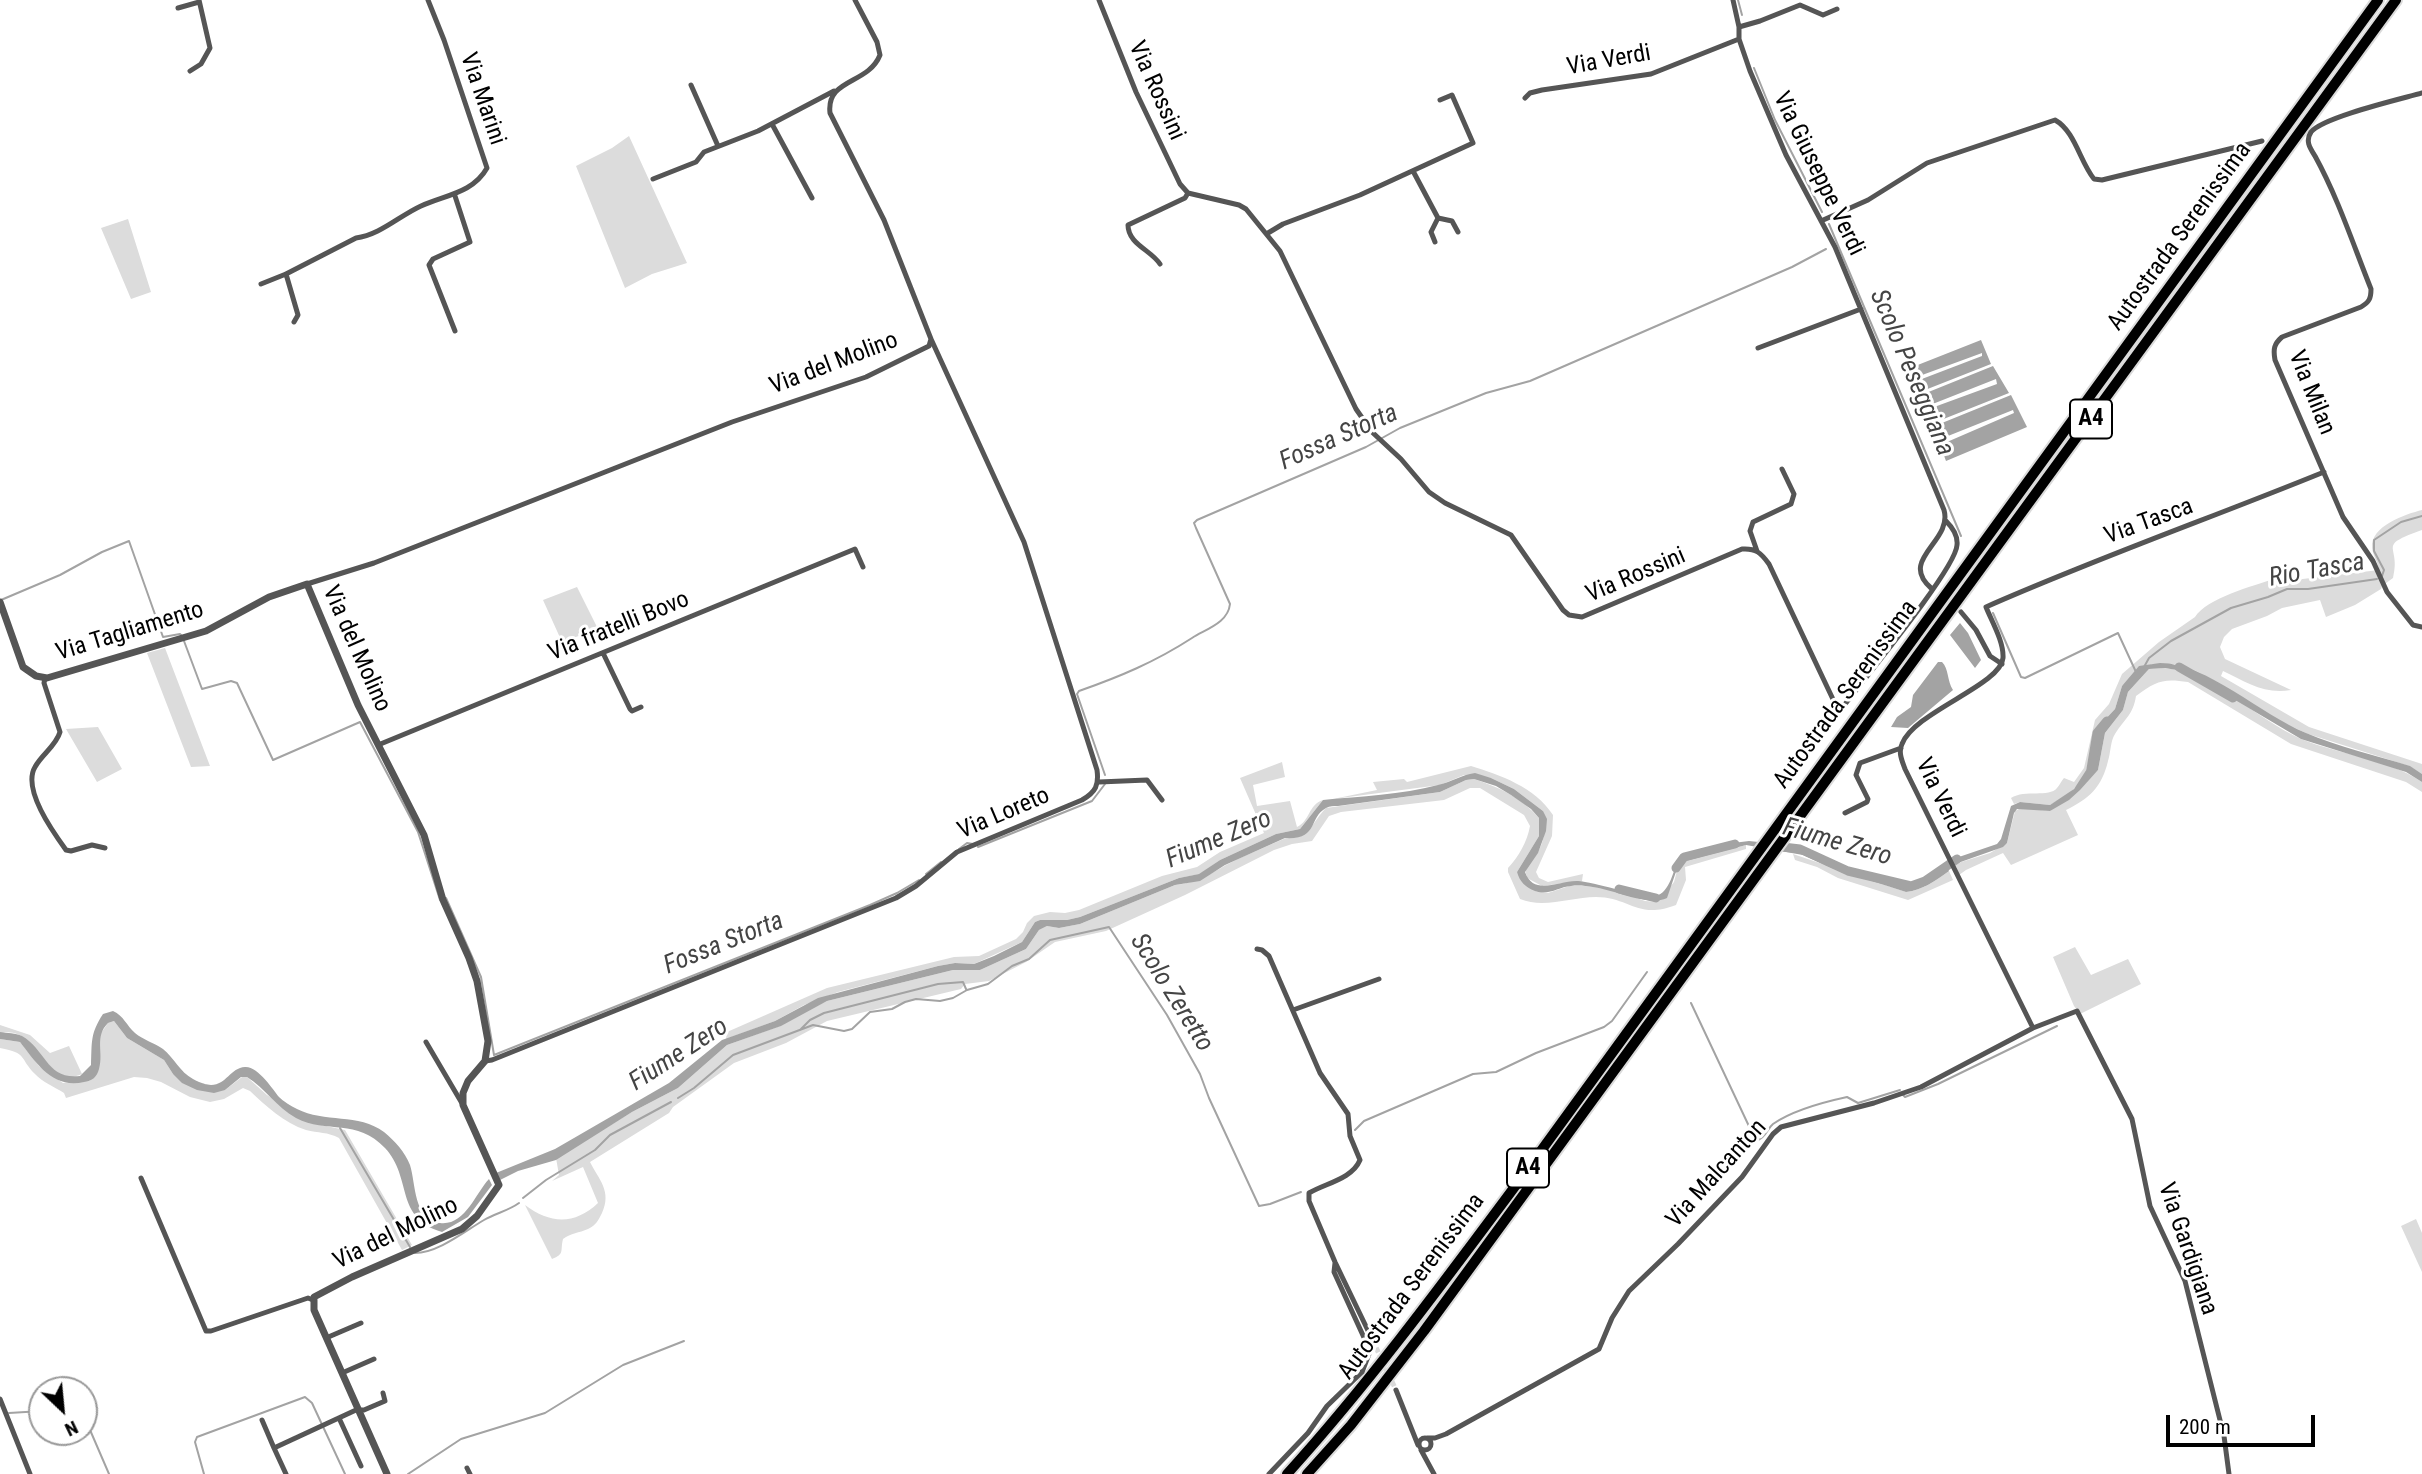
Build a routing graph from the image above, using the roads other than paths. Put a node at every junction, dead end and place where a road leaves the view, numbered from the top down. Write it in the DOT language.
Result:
graph roads {
  1 [pos="428,0"];
  2 [pos="855,0"];
  3 [pos="1099,0"];
  4 [pos="1733,0"];
  5 [pos="2378,0"];
  6 [pos="2396,0"];
  7 [pos="199,1"];
  8 [pos="178,8"];
  9 [pos="1837,9"];
  10 [pos="1739,27"];
  11 [pos="1739,39"];
  12 [pos="190,71"];
  13 [pos="691,85"];
  14 [pos="834,91"];
  15 [pos="2422,93"];
  16 [pos="1525,99"];
  17 [pos="1440,100"];
  18 [pos="772,124"];
  19 [pos="2262,141"];
  20 [pos="718,146"];
  21 [pos="1413,171"];
  22 [pos="653,179"];
  23 [pos="1188,193"];
  24 [pos="455,196"];
  25 [pos="812,198"];
  26 [pos="1438,218"];
  27 [pos="1821,221"];
  28 [pos="1458,232"];
  29 [pos="1268,233"];
  30 [pos="1436,242"];
  31 [pos="1160,264"];
  32 [pos="286,274"];
  33 [pos="261,284"];
  34 [pos="1307,306"];
  35 [pos="1861,309"];
  36 [pos="1300,310"];
  37 [pos="294,321"];
  38 [pos="455,331"];
  39 [pos="931,339"];
  40 [pos="1758,348"];
  41 [pos="1782,469"];
  42 [pos="2324,472"];
  43 [pos="1946,521"];
  44 [pos="1757,551"];
  45 [pos="863,567"];
  46 [pos="307,584"];
  47 [pos="1931,588"];
  48 [pos="0,605"];
  49 [pos="1961,612"];
  50 [pos="2422,627"];
  51 [pos="603,653"];
  52 [pos="2002,664"];
  53 [pos="45,678"];
  54 [pos="641,707"];
  55 [pos="378,745"];
  56 [pos="1900,748"];
  57 [pos="1099,782"];
  58 [pos="1162,800"];
  59 [pos="1845,813"];
  60 [pos="105,848"];
  61 [pos="1257,949"];
  62 [pos="1379,979"];
  63 [pos="1293,1010"];
  64 [pos="2033,1028"];
  65 [pos="426,1042"];
  66 [pos="485,1060"];
  67 [pos="463,1105"];
  68 [pos="141,1178"];
  69 [pos="1335,1262"];
  70 [pos="313,1300"];
  71 [pos="361,1323"];
  72 [pos="326,1338"];
  73 [pos="1373,1341"];
  74 [pos="374,1359"];
  75 [pos="342,1373"];
  76 [pos="1396,1390"];
  77 [pos="383,1393"];
  78 [pos="0,1399"];
  79 [pos="359,1410"];
  80 [pos="339,1418"];
  81 [pos="262,1420"];
  82 [pos="1416,1435"];
  83 [pos="1426,1438"];
  84 [pos="1435,1438"];
  85 [pos="1420,1447"];
  86 [pos="1430,1447"];
  87 [pos="274,1448"];
  88 [pos="1427,1458"];
  89 [pos="360,1466"];
  90 [pos="30,1474"];
  91 [pos="286,1474"];
  92 [pos="387,1474"];
  93 [pos="1269,1474"];
  94 [pos="1287,1474"];
  95 [pos="1307,1474"];
  96 [pos="1434,1474"];
  97 [pos="2229,1474"];
  1 -- 24 [label="street, Via Marini"];
  2 -- 14 [label="street"];
  3 -- 23 [label="street, Via Rossini"];
  4 -- 10 [label="street, Via Giuseppe Verdi"];
  5 -- 94 [label="highway, Autostrada Serenissima / A4"];
  6 -- 95 [label="highway, Autostrada Serenissima / A4"];
  7 -- 8 [label="street"];
  7 -- 12 [label="street"];
  9 -- 10 [label="street"];
  10 -- 11 [label="street, Via Giuseppe Verdi"];
  11 -- 16 [label="street, Via Verdi"];
  11 -- 27 [label="street, Via Giuseppe Verdi"];
  13 -- 20 [label="street"];
  14 -- 18 [label="street"];
  14 -- 39 [label="street, Via del Molino"];
  15 -- 42 [label="street, Via Milan"];
  17 -- 21 [label="street"];
  18 -- 20 [label="street"];
  18 -- 25 [label="street"];
  19 -- 27 [label="street"];
  20 -- 22 [label="street"];
  21 -- 26 [label="street"];
  21 -- 29 [label="street"];
  23 -- 29 [label="street, Via Rossini"];
  23 -- 31 [label="street"];
  24 -- 32 [label="street, Via Marini"];
  24 -- 38 [label="street"];
  26 -- 28 [label="street"];
  26 -- 30 [label="street"];
  27 -- 35 [label="street, Via Giuseppe Verdi"];
  29 -- 34 [label="street, Via Rossini"];
  32 -- 33 [label="street, Via Marini"];
  32 -- 37 [label="street"];
  34 -- 36 [label="street"];
  34 -- 44 [label="street, Via Rossini"];
  35 -- 40 [label="street"];
  35 -- 43 [label="street, Via Giuseppe Verdi"];
  39 -- 46 [label="street, Via del Molino"];
  39 -- 57 [label="street"];
  41 -- 44 [label="street"];
  42 -- 50 [label="street, Via Milan"];
  42 -- 52 [label="street, Via Tasca"];
  43 -- 44 [label="street"];
  43 -- 47 [label="street"];
  45 -- 51 [label="street, Via fratelli Bovo"];
  46 -- 53 [label="street, Via Tagliamento"];
  46 -- 55 [label="street, Via del Molino"];
  48 -- 53 [label="street, Via Tagliamento"];
  49 -- 52 [label="street"];
  51 -- 54 [label="street"];
  51 -- 55 [label="street, Via fratelli Bovo"];
  52 -- 56 [label="street, Via Verdi"];
  53 -- 60 [label="street"];
  55 -- 66 [label="street, Via del Molino"];
  56 -- 59 [label="street"];
  56 -- 64 [label="street, Via Verdi"];
  57 -- 58 [label="street"];
  57 -- 66 [label="street, Via Loreto"];
  61 -- 63 [label="street"];
  62 -- 63 [label="street"];
  63 -- 69 [label="street"];
  64 -- 84 [label="street, Via Malcanton"];
  64 -- 97 [label="street, Via Gardigiana"];
  65 -- 67 [label="street"];
  66 -- 67 [label="street"];
  67 -- 70 [label="street, Via del Molino"];
  68 -- 70 [label="street, Via del Molino"];
  69 -- 73 [label="street"];
  69 -- 93 [label="street"];
  70 -- 72 [label="street"];
  71 -- 72 [label="street"];
  72 -- 75 [label="street"];
  74 -- 75 [label="street"];
  75 -- 79 [label="street"];
  76 -- 82 [label="street"];
  77 -- 79 [label="street"];
  78 -- 90 [label="street"];
  79 -- 80 [label="street"];
  79 -- 92 [label="street"];
  80 -- 87 [label="street"];
  80 -- 89 [label="street"];
  81 -- 87 [label="street"];
  82 -- 83 [label="street, Via Malcanton"];
  82 -- 85 [label="street"];
  83 -- 84 [label="street, Via Malcanton"];
  83 -- 85 [label="street"];
  83 -- 86 [label="street"];
  84 -- 86 [label="street"];
  85 -- 86 [label="street"];
  85 -- 88 [label="street"];
  86 -- 88 [label="street"];
  87 -- 91 [label="street"];
  88 -- 96 [label="street"];
}
